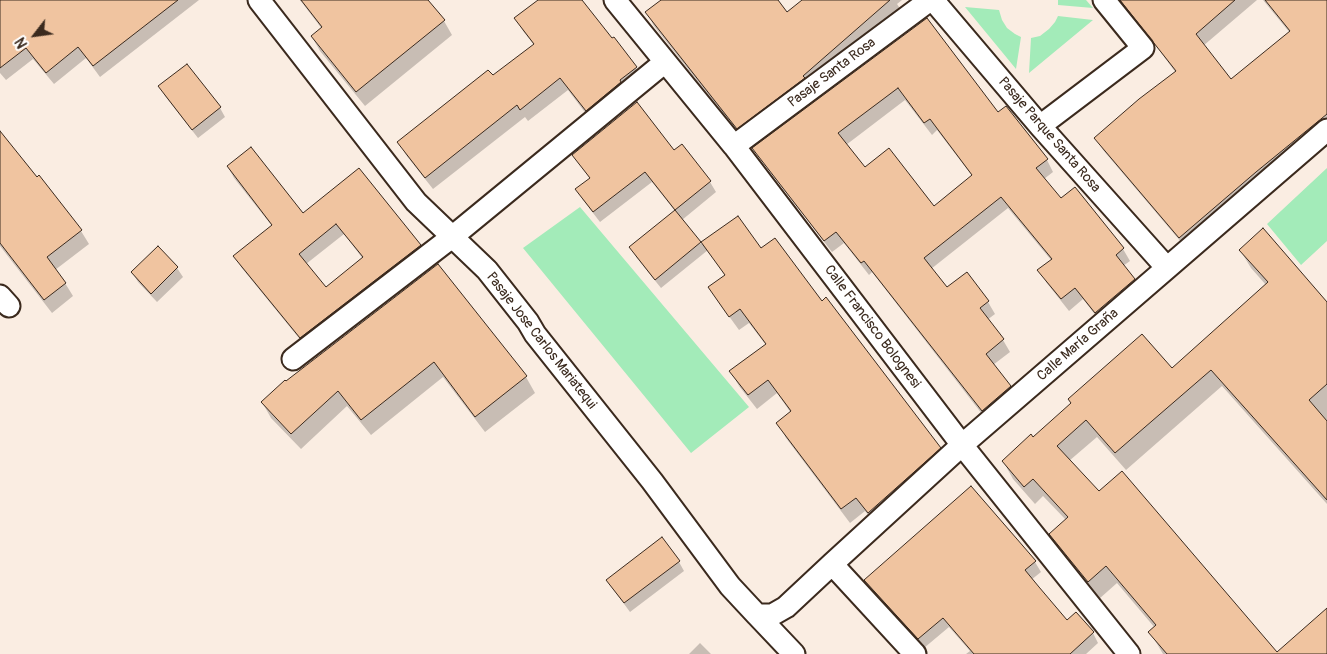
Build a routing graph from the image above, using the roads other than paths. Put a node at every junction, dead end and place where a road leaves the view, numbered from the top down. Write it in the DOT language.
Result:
graph roads {
  1 [pos="259,0"];
  2 [pos="615,0"];
  3 [pos="931,0"];
  4 [pos="1104,0"];
  5 [pos="665,62"];
  6 [pos="1040,126"];
  7 [pos="1327,130"];
  8 [pos="734,146"];
  9 [pos="452,237"];
  10 [pos="1167,268"];
  11 [pos="293,359"];
  12 [pos="962,445"];
  13 [pos="832,564"];
  14 [pos="757,615"];
  15 [pos="794,654"];
  16 [pos="915,654"];
  17 [pos="1129,654"];
  1 -- 9 [label="street, Pasaje Jose Carlos Mariatequi"];
  2 -- 5 [label="street, Calle Francisco Bolognesi"];
  3 -- 6 [label="street, Pasaje Parque Santa Rosa"];
  3 -- 8 [label="street, Pasaje Santa Rosa"];
  4 -- 6 [label="street"];
  5 -- 8 [label="street, Calle Francisco Bolognesi"];
  5 -- 9 [label="street"];
  6 -- 10 [label="street, Pasaje Parque Santa Rosa"];
  7 -- 10 [label="street, Calle María Graña"];
  8 -- 12 [label="street, Calle Francisco Bolognesi"];
  9 -- 11 [label="street"];
  9 -- 14 [label="street, Pasaje Jose Carlos Mariatequi"];
  10 -- 12 [label="street, Calle María Graña"];
  12 -- 13 [label="street, Calle María Graña"];
  12 -- 17 [label="street, Calle Francisco Bolognesi"];
  13 -- 14 [label="street"];
  13 -- 16 [label="street"];
  14 -- 15 [label="street, Pasaje Jose Carlos Mariatequi"];
}
